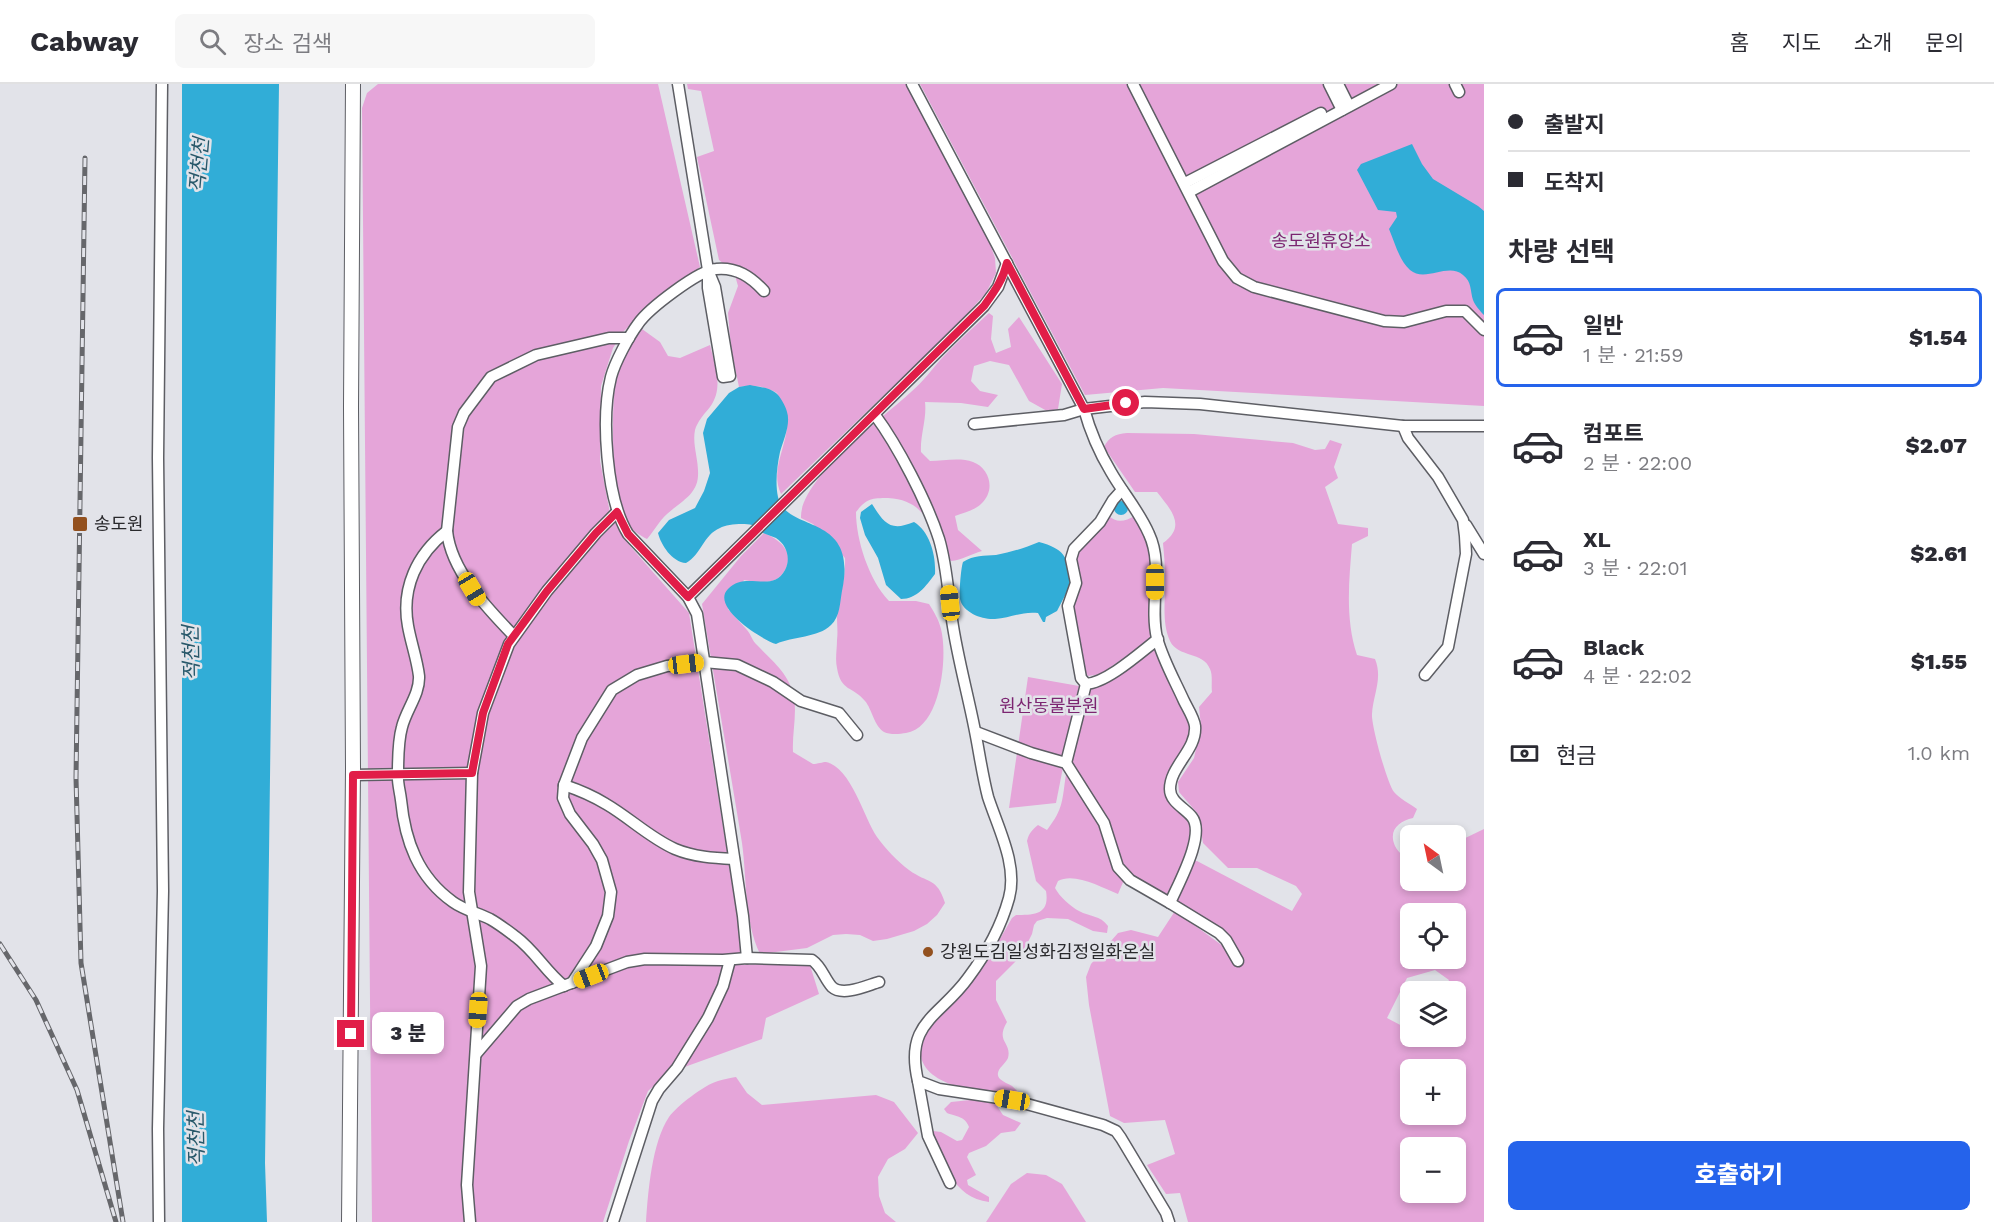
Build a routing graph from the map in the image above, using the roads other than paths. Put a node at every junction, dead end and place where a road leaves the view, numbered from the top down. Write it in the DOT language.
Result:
graph roads {
  1 [pos="162,84"];
  2 [pos="353,84"];
  3 [pos="678,84"];
  4 [pos="912,84"];
  5 [pos="1133,84"];
  6 [pos="1329,84"];
  7 [pos="1338,84"];
  8 [pos="1391,84"];
  9 [pos="1344,105"];
  10 [pos="1187,187"];
  11 [pos="1007,263"];
  12 [pos="708,270"];
  13 [pos="764,291"];
  14 [pos="1484,330"];
  15 [pos="629,338"];
  16 [pos="1084,409"];
  17 [pos="875,415"];
  18 [pos="974,424"];
  19 [pos="1404,426"];
  20 [pos="1483,429"];
  21 [pos="1122,490"];
  22 [pos="617,512"];
  23 [pos="1463,519"];
  24 [pos="447,531"];
  25 [pos="1484,554"];
  26 [pos="688,597"];
  27 [pos="514,636"];
  28 [pos="1158,639"];
  29 [pos="1448,646"];
  30 [pos="704,662"];
  31 [pos="1447,664"];
  32 [pos="1425,675"];
  33 [pos="1086,684"];
  34 [pos="976,732"];
  35 [pos="857,735"];
  36 [pos="1065,763"];
  37 [pos="472,773"];
  38 [pos="398,774"];
  39 [pos="353,775"];
  40 [pos="564,785"];
  41 [pos="734,859"];
  42 [pos="1170,903"];
  43 [pos="472,913"];
  44 [pos="747,958"];
  45 [pos="730,960"];
  46 [pos="1238,961"];
  47 [pos="879,982"];
  48 [pos="568,985"];
  49 [pos="476,1054"];
  50 [pos="918,1080"];
  51 [pos="950,1183"];
  52 [pos="159,1222"];
  53 [pos="349,1222"];
  54 [pos="470,1222"];
  55 [pos="613,1222"];
  56 [pos="1169,1222"];
  1 -- 52 [label="street"];
  2 -- 39 [label="main road"];
  3 -- 12 [label="street"];
  4 -- 11 [label="street"];
  5 -- 10 [label="street"];
  6 -- 9 [label="street"];
  7 -- 9 [label="street"];
  8 -- 9 [label="street"];
  9 -- 10 [label="street"];
  10 -- 14 [label="street"];
  11 -- 16 [label="street"];
  11 -- 17 [label="street"];
  12 -- 12 [label="street"];
  12 -- 13 [label="street"];
  12 -- 15 [label="street"];
  15 -- 22 [label="street"];
  15 -- 24 [label="street"];
  16 -- 18 [label="street"];
  16 -- 19 [label="street"];
  16 -- 21 [label="street"];
  17 -- 26 [label="street"];
  17 -- 34 [label="street"];
  19 -- 20 [label="street"];
  19 -- 23 [label="street"];
  21 -- 28 [label="street"];
  21 -- 33 [label="street"];
  22 -- 26 [label="street"];
  22 -- 27 [label="street"];
  23 -- 25 [label="street"];
  23 -- 29 [label="street"];
  24 -- 27 [label="street"];
  24 -- 38 [label="street"];
  26 -- 30 [label="street"];
  27 -- 37 [label="street"];
  28 -- 33 [label="street"];
  28 -- 42 [label="street"];
  29 -- 31 [label="street"];
  29 -- 32 [label="street"];
  30 -- 35 [label="street"];
  30 -- 40 [label="street"];
  30 -- 41 [label="street"];
  33 -- 36 [label="street"];
  34 -- 36 [label="street"];
  34 -- 50 [label="street"];
  36 -- 42 [label="street"];
  37 -- 38 [label="street"];
  37 -- 43 [label="street"];
  38 -- 39 [label="street"];
  38 -- 43 [label="street"];
  39 -- 53 [label="main road"];
  40 -- 41 [label="street"];
  40 -- 48 [label="street"];
  41 -- 44 [label="street"];
  42 -- 46 [label="street"];
  43 -- 48 [label="street"];
  43 -- 49 [label="street"];
  44 -- 45 [label="street"];
  44 -- 47 [label="street"];
  45 -- 48 [label="street"];
  45 -- 55 [label="street"];
  48 -- 49 [label="street"];
  49 -- 54 [label="street"];
  50 -- 51 [label="street"];
  50 -- 56 [label="street"];
}
